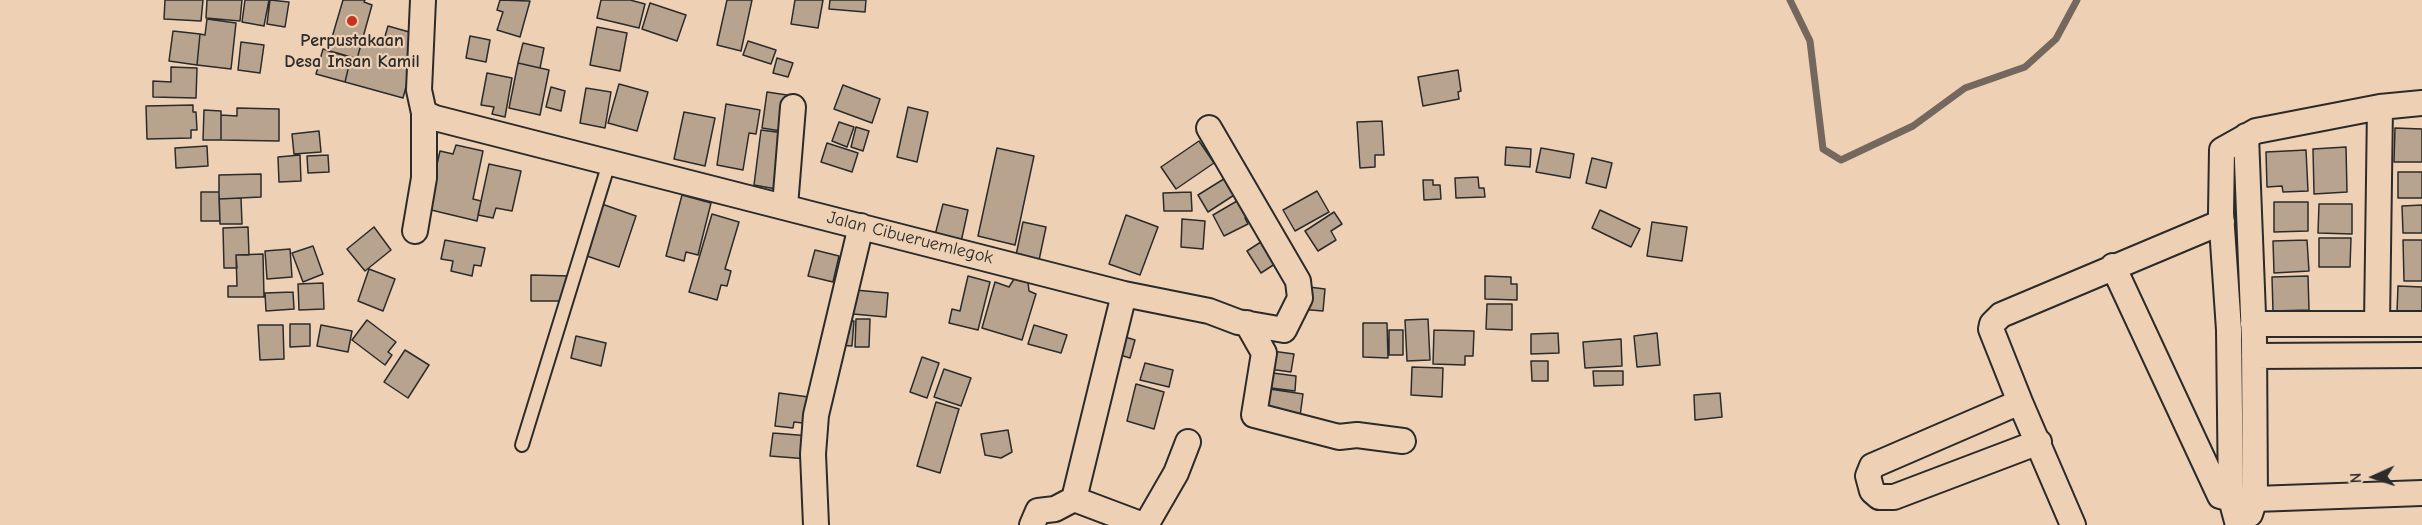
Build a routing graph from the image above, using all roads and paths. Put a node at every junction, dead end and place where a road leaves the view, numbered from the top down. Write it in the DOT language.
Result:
graph roads {
  1 [pos="423,0"];
  2 [pos="2422,103"];
  3 [pos="794,107"];
  4 [pos="2380,107"];
  5 [pos="424,113"];
  6 [pos="1209,128"];
  7 [pos="2246,136"];
  8 [pos="609,163"];
  9 [pos="784,206"];
  10 [pos="2222,222"];
  11 [pos="861,226"];
  12 [pos="415,231"];
  13 [pos="2113,266"];
  14 [pos="1124,294"];
  15 [pos="1248,323"];
  16 [pos="2253,324"];
  17 [pos="2377,324"];
  18 [pos="2422,324"];
  19 [pos="2422,355"];
  20 [pos="2254,356"];
  21 [pos="2020,402"];
  22 [pos="1403,441"];
  23 [pos="1188,442"];
  24 [pos="2039,442"];
  25 [pos="522,445"];
  26 [pos="2422,493"];
  27 [pos="1074,499"];
  28 [pos="2231,499"];
  29 [pos="2256,499"];
  30 [pos="816,525"];
  31 [pos="1032,525"];
  32 [pos="1145,525"];
  33 [pos="2073,525"];
  34 [pos="2238,525"];
  35 [pos="2246,525"];
  1 -- 5 [label="street"];
  2 -- 4 [label="street"];
  3 -- 9 [label="street"];
  4 -- 7 [label="street"];
  4 -- 17 [label="street"];
  5 -- 8 [label="street, Jalan Cibueruemlegok"];
  5 -- 12 [label="street"];
  6 -- 15 [label="street, Jalan Cibueruemlegok"];
  7 -- 10 [label="street"];
  7 -- 16 [label="street"];
  8 -- 9 [label="street, Jalan Cibueruemlegok"];
  8 -- 25 [label="lane"];
  9 -- 11 [label="street, Jalan Cibueruemlegok"];
  10 -- 13 [label="street"];
  10 -- 28 [label="street"];
  11 -- 14 [label="street, Jalan Cibueruemlegok"];
  11 -- 30 [label="street"];
  13 -- 21 [label="street"];
  13 -- 28 [label="street"];
  14 -- 15 [label="street, Jalan Cibueruemlegok"];
  14 -- 27 [label="street"];
  15 -- 22 [label="street"];
  16 -- 17 [label="street"];
  16 -- 20 [label="street"];
  17 -- 18 [label="street"];
  19 -- 20 [label="street"];
  20 -- 29 [label="street"];
  21 -- 24 [label="street"];
  21 -- 24 [label="street"];
  23 -- 32 [label="street"];
  24 -- 33 [label="street"];
  26 -- 29 [label="street"];
  27 -- 31 [label="street"];
  27 -- 32 [label="street"];
  28 -- 29 [label="street"];
  28 -- 34 [label="street"];
  29 -- 35 [label="street"];
}
